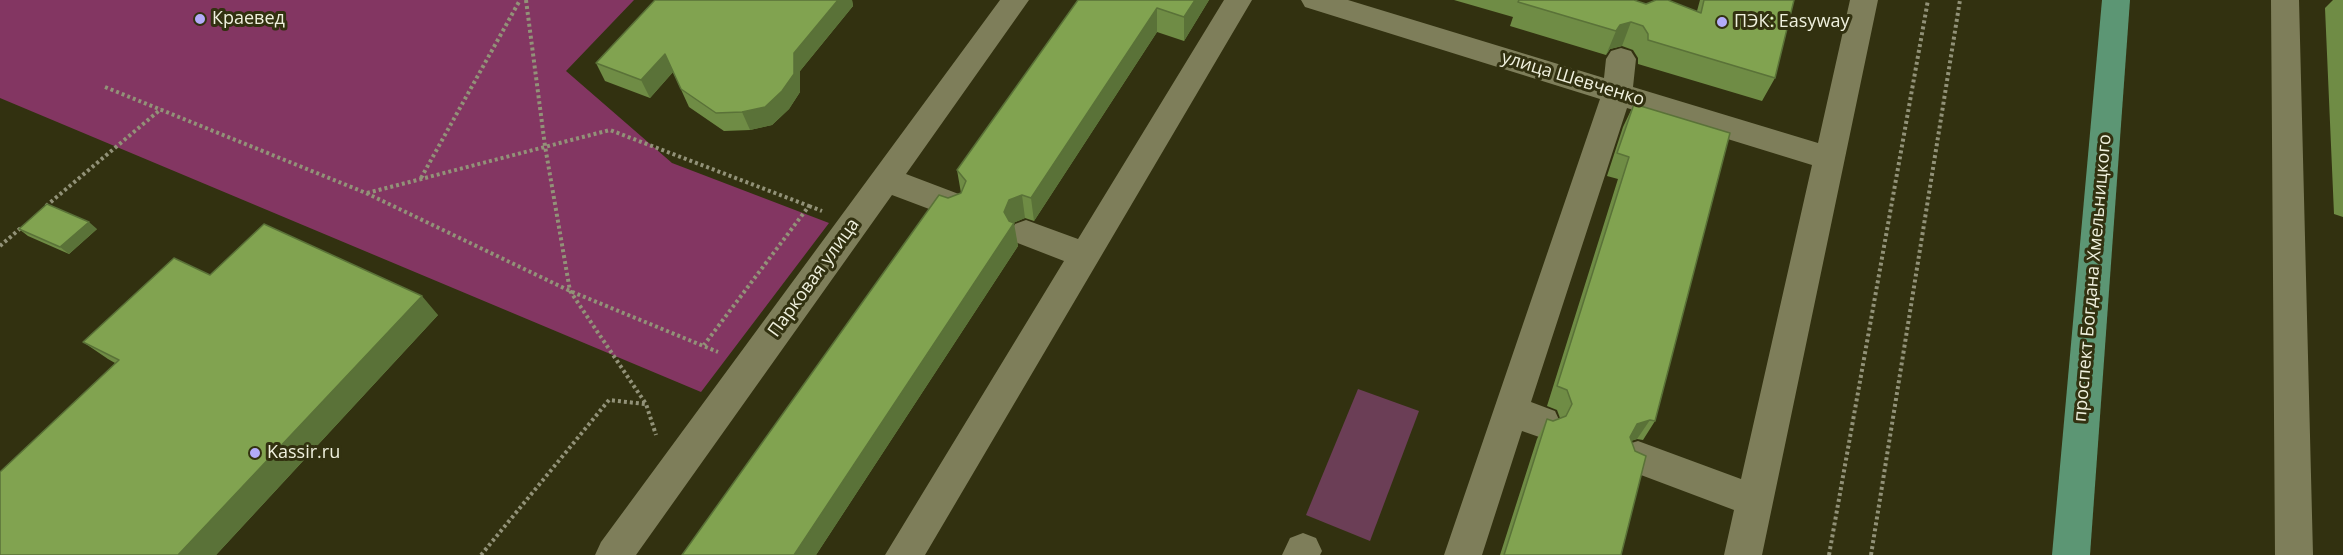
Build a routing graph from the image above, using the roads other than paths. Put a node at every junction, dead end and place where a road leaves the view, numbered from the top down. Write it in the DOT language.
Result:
graph roads {
  1 [pos="1015,0"];
  2 [pos="1238,0"];
  3 [pos="1315,0"];
  4 [pos="1864,0"];
  5 [pos="2116,0"];
  6 [pos="2285,0"];
  7 [pos="1621,59"];
  8 [pos="1617,93"];
  9 [pos="1831,159"];
  10 [pos="885,179"];
  11 [pos="953,205"];
  12 [pos="1026,233"];
  13 [pos="1085,255"];
  14 [pos="1638,457"];
  15 [pos="1755,501"];
  16 [pos="614,555"];
  17 [pos="903,555"];
  18 [pos="1463,555"];
  19 [pos="1743,555"];
  20 [pos="2071,555"];
  21 [pos="2294,555"];
  1 -- 10 [label="street, Парковая улица"];
  2 -- 13 [label="street"];
  3 -- 8 [label="street, улица Шевченко"];
  4 -- 9 [label="street"];
  5 -- 20 [label="main road, проспект Богдана Хмельницкого"];
  6 -- 21 [label="street"];
  7 -- 8 [label="street"];
  8 -- 9 [label="street, улица Шевченко"];
  8 -- 18 [label="street"];
  9 -- 15 [label="street"];
  10 -- 11 [label="street"];
  10 -- 16 [label="street, Парковая улица"];
  12 -- 13 [label="street"];
  13 -- 17 [label="street"];
  14 -- 15 [label="street"];
  15 -- 19 [label="street"];
}
